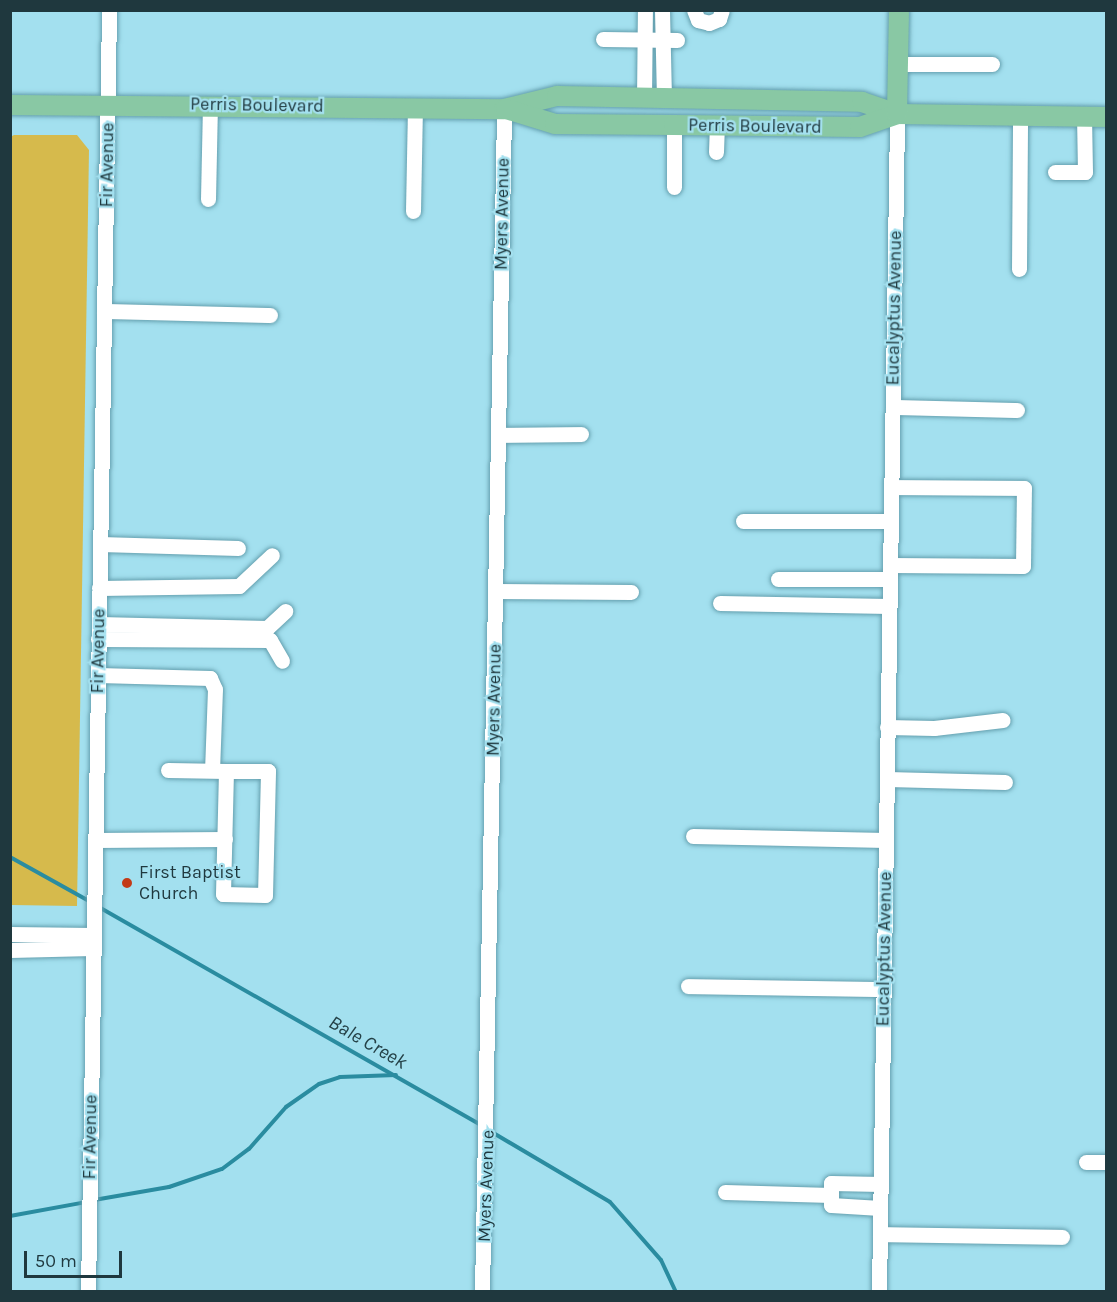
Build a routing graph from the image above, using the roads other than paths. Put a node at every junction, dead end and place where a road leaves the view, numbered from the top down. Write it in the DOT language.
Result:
graph roads {
  1 [pos="109,10"];
  2 [pos="645,10"];
  3 [pos="662,10"];
  4 [pos="694,10"];
  5 [pos="722,10"];
  6 [pos="899,10"];
  7 [pos="603,39"];
  8 [pos="644,40"];
  9 [pos="669,40"];
  10 [pos="898,64"];
  11 [pos="992,64"];
  12 [pos="644,99"];
  13 [pos="664,100"];
  14 [pos="108,104"];
  15 [pos="10,105"];
  16 [pos="210,105"];
  17 [pos="415,107"];
  18 [pos="504,109"];
  19 [pos="897,114"];
  20 [pos="1020,116"];
  21 [pos="1084,116"];
  22 [pos="1107,117"];
  23 [pos="674,125"];
  24 [pos="717,125"];
  25 [pos="716,152"];
  26 [pos="1055,172"];
  27 [pos="674,187"];
  28 [pos="208,199"];
  29 [pos="413,211"];
  30 [pos="1019,269"];
  31 [pos="104,311"];
  32 [pos="270,315"];
  33 [pos="893,407"];
  34 [pos="1017,410"];
  35 [pos="581,434"];
  36 [pos="499,435"];
  37 [pos="891,487"];
  38 [pos="743,521"];
  39 [pos="891,521"];
  40 [pos="100,544"];
  41 [pos="238,548"];
  42 [pos="272,555"];
  43 [pos="890,572"];
  44 [pos="778,579"];
  45 [pos="99,588"];
  46 [pos="496,591"];
  47 [pos="632,592"];
  48 [pos="720,603"];
  49 [pos="889,606"];
  50 [pos="285,611"];
  51 [pos="99,624"];
  52 [pos="98,639"];
  53 [pos="282,661"];
  54 [pos="98,675"];
  55 [pos="1003,720"];
  56 [pos="888,727"];
  57 [pos="168,770"];
  58 [pos="219,770"];
  59 [pos="887,779"];
  60 [pos="1005,782"];
  61 [pos="693,836"];
  62 [pos="225,839"];
  63 [pos="95,840"];
  64 [pos="886,840"];
  65 [pos="10,934"];
  66 [pos="93,942"];
  67 [pos="10,950"];
  68 [pos="688,986"];
  69 [pos="884,989"];
  70 [pos="1086,1162"];
  71 [pos="1107,1162"];
  72 [pos="881,1184"];
  73 [pos="725,1192"];
  74 [pos="831,1195"];
  75 [pos="880,1208"];
  76 [pos="880,1234"];
  77 [pos="1062,1237"];
  78 [pos="88,1292"];
  79 [pos="482,1292"];
  80 [pos="879,1292"];
  1 -- 14 [label="street, Fir Avenue"];
  2 -- 8 [label="street"];
  3 -- 9 [label="street"];
  4 -- 5 [label="street"];
  6 -- 10 [label="main road, Eucalyptus Avenue"];
  7 -- 8 [label="street"];
  8 -- 9 [label="street"];
  8 -- 12 [label="street"];
  9 -- 13 [label="street"];
  10 -- 11 [label="street"];
  10 -- 19 [label="main road, Eucalyptus Avenue"];
  12 -- 13 [label="main road, Perris Boulevard"];
  12 -- 18 [label="main road, Perris Boulevard"];
  13 -- 19 [label="main road, Perris Boulevard"];
  14 -- 15 [label="main road, Perris Boulevard"];
  14 -- 16 [label="main road, Perris Boulevard"];
  14 -- 31 [label="street, Fir Avenue"];
  16 -- 17 [label="main road, Perris Boulevard"];
  16 -- 28 [label="street"];
  17 -- 18 [label="main road, Perris Boulevard"];
  17 -- 29 [label="street"];
  18 -- 23 [label="main road, Perris Boulevard"];
  18 -- 36 [label="street, Myers Avenue"];
  19 -- 20 [label="main road, Perris Boulevard"];
  19 -- 24 [label="main road, Perris Boulevard"];
  19 -- 33 [label="street, Eucalyptus Avenue"];
  20 -- 21 [label="main road, Perris Boulevard"];
  20 -- 30 [label="street"];
  21 -- 22 [label="main road, Perris Boulevard"];
  21 -- 26 [label="street"];
  23 -- 24 [label="main road, Perris Boulevard"];
  23 -- 27 [label="street"];
  24 -- 25 [label="street"];
  31 -- 32 [label="street"];
  31 -- 40 [label="street, Fir Avenue"];
  33 -- 34 [label="street"];
  33 -- 37 [label="street, Eucalyptus Avenue"];
  35 -- 36 [label="street"];
  36 -- 46 [label="street, Myers Avenue"];
  37 -- 39 [label="street, Eucalyptus Avenue"];
  37 -- 43 [label="street"];
  38 -- 39 [label="street"];
  39 -- 43 [label="street, Eucalyptus Avenue"];
  40 -- 41 [label="street"];
  40 -- 45 [label="street, Fir Avenue"];
  42 -- 45 [label="street"];
  43 -- 44 [label="street"];
  43 -- 49 [label="street, Eucalyptus Avenue"];
  45 -- 51 [label="street, Fir Avenue"];
  46 -- 47 [label="street"];
  46 -- 79 [label="street, Myers Avenue"];
  48 -- 49 [label="street"];
  49 -- 56 [label="street, Eucalyptus Avenue"];
  50 -- 51 [label="street"];
  51 -- 52 [label="street, Fir Avenue"];
  52 -- 53 [label="street"];
  52 -- 54 [label="street, Fir Avenue"];
  54 -- 58 [label="street"];
  54 -- 63 [label="street, Fir Avenue"];
  55 -- 56 [label="street"];
  56 -- 59 [label="street, Eucalyptus Avenue"];
  57 -- 58 [label="street"];
  58 -- 62 [label="street"];
  58 -- 62 [label="street"];
  59 -- 60 [label="street"];
  59 -- 64 [label="street, Eucalyptus Avenue"];
  61 -- 64 [label="street"];
  62 -- 63 [label="street"];
  63 -- 66 [label="street, Fir Avenue"];
  64 -- 69 [label="street, Eucalyptus Avenue"];
  65 -- 66 [label="street"];
  66 -- 67 [label="street"];
  66 -- 78 [label="street, Fir Avenue"];
  68 -- 69 [label="street"];
  69 -- 72 [label="street, Eucalyptus Avenue"];
  70 -- 71 [label="street"];
  72 -- 74 [label="street"];
  72 -- 75 [label="street, Eucalyptus Avenue"];
  73 -- 74 [label="street"];
  74 -- 75 [label="street"];
  75 -- 76 [label="street, Eucalyptus Avenue"];
  76 -- 77 [label="street"];
  76 -- 80 [label="street, Eucalyptus Avenue"];
}
